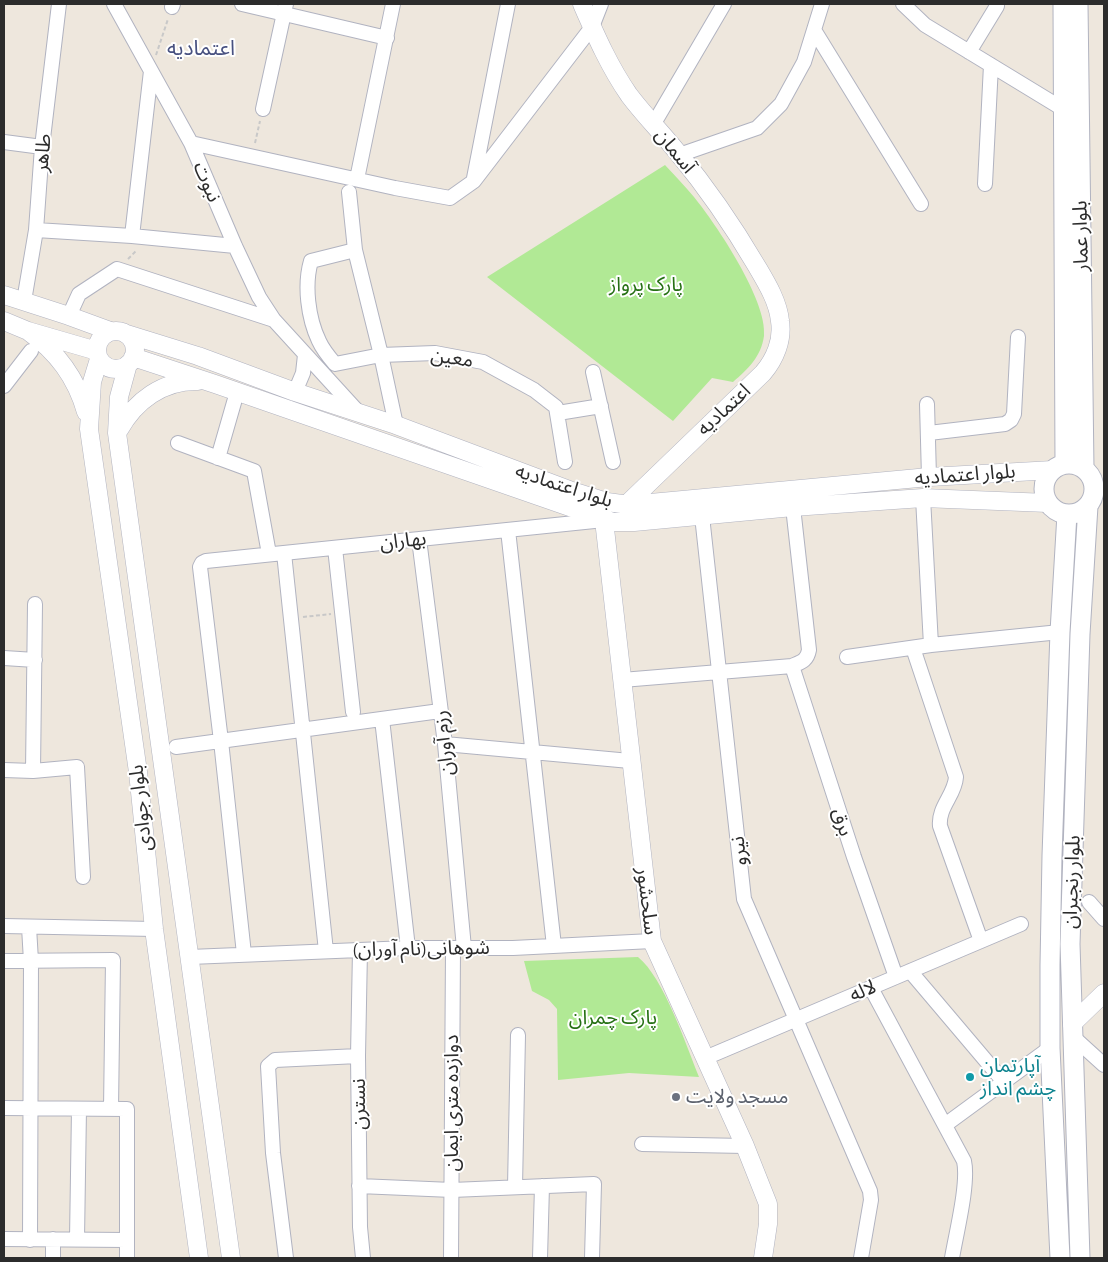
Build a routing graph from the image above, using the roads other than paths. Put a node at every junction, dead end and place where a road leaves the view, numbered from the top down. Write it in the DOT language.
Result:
graph roads {
  1 [pos="59,4"];
  2 [pos="114,4"];
  3 [pos="242,4"];
  4 [pos="393,4"];
  5 [pos="508,4"];
  6 [pos="582,4"];
  7 [pos="601,4"];
  8 [pos="724,4"];
  9 [pos="822,4"];
  10 [pos="903,4"];
  11 [pos="1063,4"];
  12 [pos="1078,4"];
  13 [pos="997,6"];
  14 [pos="285,8"];
  15 [pos="592,27"];
  16 [pos="814,30"];
  17 [pos="387,38"];
  18 [pos="969,52"];
  19 [pos="991,65"];
  20 [pos="151,71"];
  21 [pos="263,109"];
  22 [pos="1062,109"];
  23 [pos="654,125"];
  24 [pos="4,142"];
  25 [pos="191,142"];
  26 [pos="42,148"];
  27 [pos="679,155"];
  28 [pos="357,179"];
  29 [pos="474,181"];
  30 [pos="985,184"];
  31 [pos="349,192"];
  32 [pos="921,204"];
  33 [pos="36,230"];
  34 [pos="132,236"];
  35 [pos="235,246"];
  36 [pos="355,250"];
  37 [pos="4,295"];
  38 [pos="773,296"];
  39 [pos="24,301"];
  40 [pos="69,316"];
  41 [pos="274,320"];
  42 [pos="4,321"];
  43 [pos="28,331"];
  44 [pos="119,333"];
  45 [pos="1018,337"];
  46 [pos="31,351"];
  47 [pos="98,355"];
  48 [pos="305,355"];
  49 [pos="381,355"];
  50 [pos="131,361"];
  51 [pos="335,364"];
  52 [pos="317,367"];
  53 [pos="593,372"];
  54 [pos="215,384"];
  55 [pos="4,386"];
  56 [pos="237,392"];
  57 [pos="295,392"];
  58 [pos="927,404"];
  59 [pos="601,406"];
  60 [pos="359,413"];
  61 [pos="558,413"];
  62 [pos="396,425"];
  63 [pos="90,429"];
  64 [pos="117,433"];
  65 [pos="929,433"];
  66 [pos="178,443"];
  67 [pos="218,458"];
  68 [pos="565,462"];
  69 [pos="613,462"];
  70 [pos="1059,467"];
  71 [pos="929,477"];
  72 [pos="1094,480"];
  73 [pos="922,498"];
  74 [pos="1048,503"];
  75 [pos="626,505"];
  76 [pos="793,507"];
  77 [pos="1094,507"];
  78 [pos="1067,514"];
  79 [pos="702,516"];
  80 [pos="604,520"];
  81 [pos="508,530"];
  82 [pos="419,539"];
  83 [pos="335,548"];
  84 [pos="284,553"];
  85 [pos="269,554"];
  86 [pos="35,604"];
  87 [pos="1060,632"];
  88 [pos="931,645"];
  89 [pos="914,648"];
  90 [pos="848,657"];
  91 [pos="4,658"];
  92 [pos="35,660"];
  93 [pos="792,666"];
  94 [pos="719,672"];
  95 [pos="622,680"];
  96 [pos="440,711"];
  97 [pos="353,712"];
  98 [pos="382,719"];
  99 [pos="302,730"];
  100 [pos="221,741"];
  101 [pos="445,744"];
  102 [pos="176,747"];
  103 [pos="534,753"];
  104 [pos="630,760"];
  105 [pos="164,767"];
  106 [pos="4,770"];
  107 [pos="33,771"];
  108 [pos="138,772"];
  109 [pos="83,877"];
  110 [pos="1089,902"];
  111 [pos="1104,918"];
  112 [pos="1021,924"];
  113 [pos="4,926"];
  114 [pos="29,927"];
  115 [pos="154,929"];
  116 [pos="652,941"];
  117 [pos="981,941"];
  118 [pos="554,946"];
  119 [pos="408,948"];
  120 [pos="458,948"];
  121 [pos="360,950"];
  122 [pos="326,951"];
  123 [pos="244,954"];
  124 [pos="190,957"];
  125 [pos="4,961"];
  126 [pos="31,961"];
  127 [pos="910,971"];
  128 [pos="896,977"];
  129 [pos="871,988"];
  130 [pos="1104,993"];
  131 [pos="797,1019"];
  132 [pos="1072,1030"];
  133 [pos="518,1036"];
  134 [pos="1050,1048"];
  135 [pos="358,1056"];
  136 [pos="706,1058"];
  137 [pos="1104,1065"];
  138 [pos="1004,1082"];
  139 [pos="4,1108"];
  140 [pos="31,1108"];
  141 [pos="80,1109"];
  142 [pos="111,1109"];
  143 [pos="945,1125"];
  144 [pos="642,1144"];
  145 [pos="744,1146"];
  146 [pos="359,1186"];
  147 [pos="542,1186"];
  148 [pos="515,1187"];
  149 [pos="452,1190"];
  150 [pos="53,1238"];
  151 [pos="4,1239"];
  152 [pos="77,1239"];
  153 [pos="30,1240"];
  154 [pos="127,1240"];
  155 [pos="53,1258"];
  156 [pos="127,1258"];
  157 [pos="199,1258"];
  158 [pos="231,1258"];
  159 [pos="286,1258"];
  160 [pos="363,1258"];
  161 [pos="451,1258"];
  162 [pos="540,1258"];
  163 [pos="592,1258"];
  164 [pos="763,1258"];
  165 [pos="861,1258"];
  166 [pos="952,1258"];
  167 [pos="1060,1258"];
  168 [pos="1080,1258"];
  1 -- 26 [label="street, طاهر"];
  2 -- 20 [label="street, نبوت"];
  3 -- 14 [label="street"];
  4 -- 17 [label="street"];
  5 -- 29 [label="street"];
  6 -- 15 [label="street, آسمان"];
  7 -- 15 [label="street"];
  8 -- 23 [label="street"];
  9 -- 16 [label="street"];
  10 -- 18 [label="street"];
  11 -- 22 [label="main road, بلوار عمار"];
  12 -- 72 [label="main road, بلوار عمار"];
  13 -- 18 [label="street"];
  14 -- 17 [label="street"];
  14 -- 21 [label="street"];
  15 -- 23 [label="street, آسمان"];
  15 -- 29 [label="street"];
  16 -- 27 [label="street"];
  16 -- 32 [label="street"];
  17 -- 28 [label="street"];
  18 -- 19 [label="street"];
  19 -- 22 [label="street"];
  19 -- 30 [label="street"];
  20 -- 25 [label="street, نبوت"];
  20 -- 34 [label="street"];
  22 -- 70 [label="main road, بلوار عمار"];
  23 -- 27 [label="street, آسمان"];
  24 -- 26 [label="street"];
  25 -- 28 [label="street"];
  25 -- 35 [label="street, نبوت"];
  26 -- 33 [label="street, طاهر"];
  27 -- 38 [label="street, آسمان"];
  28 -- 29 [label="street"];
  31 -- 36 [label="street"];
  33 -- 34 [label="street"];
  33 -- 39 [label="street, طاهر"];
  34 -- 35 [label="street"];
  35 -- 41 [label="street, نبوت"];
  36 -- 49 [label="street"];
  36 -- 51 [label="street"];
  37 -- 39 [label="street, بلوار اعتمادیه"];
  38 -- 75 [label="street, اعتمادیه"];
  39 -- 40 [label="street, بلوار اعتمادیه"];
  40 -- 41 [label="street"];
  40 -- 44 [label="street, بلوار اعتمادیه"];
  41 -- 48 [label="street, نبوت"];
  42 -- 43 [label="street"];
  43 -- 47 [label="street"];
  43 -- 63 [label="street"];
  44 -- 47 [label="street"];
  44 -- 50 [label="street"];
  44 -- 57 [label="street, بلوار اعتمادیه"];
  45 -- 65 [label="street"];
  46 -- 55 [label="street"];
  47 -- 50 [label="street"];
  47 -- 63 [label="street, بلوار جوادی"];
  48 -- 52 [label="street, نبوت"];
  48 -- 57 [label="street"];
  49 -- 51 [label="street, معین"];
  49 -- 61 [label="street, معین"];
  49 -- 62 [label="street"];
  50 -- 54 [label="street, بلوار اعتمادیه"];
  50 -- 64 [label="street, بلوار جوادی"];
  51 -- 52 [label="street, معین"];
  52 -- 60 [label="street, نبوت"];
  53 -- 59 [label="street"];
  54 -- 56 [label="street, بلوار اعتمادیه"];
  54 -- 64 [label="street"];
  56 -- 67 [label="street"];
  56 -- 80 [label="street, بلوار اعتمادیه"];
  57 -- 60 [label="street, بلوار اعتمادیه"];
  58 -- 65 [label="street"];
  59 -- 61 [label="street"];
  59 -- 69 [label="street"];
  60 -- 62 [label="street, بلوار اعتمادیه"];
  61 -- 68 [label="street"];
  62 -- 75 [label="street, بلوار اعتمادیه"];
  63 -- 108 [label="street, بلوار جوادی"];
  64 -- 105 [label="street, بلوار جوادی"];
  65 -- 71 [label="street"];
  66 -- 67 [label="street"];
  67 -- 85 [label="street"];
  70 -- 71 [label="street, بلوار اعتمادیه"];
  70 -- 72 [label="main road"];
  70 -- 74 [label="main road"];
  71 -- 75 [label="street, بلوار اعتمادیه"];
  72 -- 77 [label="main road"];
  73 -- 74 [label="street, بلوار اعتمادیه"];
  73 -- 76 [label="street, بلوار اعتمادیه"];
  73 -- 88 [label="street"];
  74 -- 78 [label="main road"];
  76 -- 79 [label="street, بلوار اعتمادیه"];
  76 -- 93 [label="street"];
  77 -- 78 [label="main road"];
  77 -- 132 [label="main road, بلوار رنجبران"];
  78 -- 87 [label="main road, بلوار رنجبران"];
  79 -- 80 [label="street, بلوار اعتمادیه"];
  79 -- 94 [label="street, نیرو"];
  80 -- 81 [label="street, بهاران"];
  80 -- 95 [label="street, سلحشور"];
  81 -- 82 [label="street, بهاران"];
  81 -- 103 [label="street"];
  82 -- 83 [label="street, بهاران"];
  82 -- 96 [label="street, رزم آوران"];
  83 -- 84 [label="street, بهاران"];
  83 -- 97 [label="street"];
  84 -- 85 [label="street, بهاران"];
  84 -- 99 [label="street"];
  85 -- 100 [label="street, بهاران"];
  86 -- 92 [label="street"];
  87 -- 88 [label="street"];
  87 -- 134 [label="main road, بلوار رنجبران"];
  88 -- 89 [label="street"];
  89 -- 90 [label="street"];
  89 -- 117 [label="street"];
  91 -- 92 [label="street"];
  92 -- 107 [label="street"];
  93 -- 94 [label="street"];
  93 -- 128 [label="street, برق"];
  94 -- 95 [label="street"];
  94 -- 131 [label="street, نیرو"];
  95 -- 104 [label="street, سلحشور"];
  96 -- 98 [label="street"];
  96 -- 101 [label="street, رزم آوران"];
  98 -- 99 [label="street"];
  98 -- 119 [label="street"];
  99 -- 100 [label="street"];
  99 -- 122 [label="street"];
  100 -- 102 [label="street"];
  100 -- 123 [label="street"];
  101 -- 103 [label="street"];
  101 -- 120 [label="street, رزم آوران"];
  103 -- 104 [label="street"];
  103 -- 118 [label="street"];
  104 -- 116 [label="street, سلحشور"];
  105 -- 108 [label="street"];
  105 -- 124 [label="street, بلوار جوادی"];
  106 -- 107 [label="street"];
  107 -- 109 [label="street"];
  108 -- 115 [label="street, بلوار جوادی"];
  110 -- 111 [label="street"];
  112 -- 117 [label="street, لاله"];
  113 -- 114 [label="street"];
  114 -- 115 [label="street"];
  114 -- 126 [label="street"];
  115 -- 157 [label="street, بلوار جوادی"];
  116 -- 118 [label="street, شوهانی(نام آوران)"];
  116 -- 136 [label="street, سلحشور"];
  117 -- 127 [label="street, لاله"];
  118 -- 120 [label="street, شوهانی(نام آوران)"];
  119 -- 120 [label="street, شوهانی(نام آوران)"];
  119 -- 121 [label="street, شوهانی(نام آوران)"];
  120 -- 149 [label="street, دوازده متری ایمان"];
  121 -- 122 [label="street, شوهانی(نام آوران)"];
  121 -- 135 [label="street, نسترن"];
  122 -- 123 [label="street, شوهانی(نام آوران)"];
  123 -- 124 [label="street, شوهانی(نام آوران)"];
  124 -- 158 [label="street, بلوار جوادی"];
  125 -- 126 [label="street"];
  126 -- 140 [label="street"];
  126 -- 142 [label="street"];
  127 -- 128 [label="street, لاله"];
  127 -- 138 [label="street"];
  128 -- 129 [label="street, لاله"];
  129 -- 131 [label="street, لاله"];
  129 -- 143 [label="street"];
  130 -- 132 [label="street"];
  131 -- 136 [label="street, لاله"];
  131 -- 165 [label="street, نیرو"];
  132 -- 137 [label="street"];
  132 -- 168 [label="main road, بلوار رنجبران"];
  133 -- 148 [label="street"];
  134 -- 138 [label="street"];
  134 -- 167 [label="main road, بلوار رنجبران"];
  135 -- 146 [label="street, نسترن"];
  135 -- 159 [label="street"];
  136 -- 145 [label="street, سلحشور"];
  138 -- 143 [label="street"];
  139 -- 140 [label="street"];
  140 -- 141 [label="street"];
  140 -- 153 [label="street"];
  141 -- 142 [label="street"];
  141 -- 152 [label="street"];
  142 -- 154 [label="street"];
  143 -- 166 [label="street"];
  144 -- 145 [label="street"];
  145 -- 164 [label="street, سلحشور"];
  146 -- 149 [label="street"];
  146 -- 160 [label="street, نسترن"];
  147 -- 148 [label="street"];
  147 -- 162 [label="street"];
  147 -- 163 [label="street"];
  148 -- 149 [label="street"];
  149 -- 161 [label="street, دوازده متری ایمان"];
  150 -- 152 [label="street"];
  150 -- 153 [label="street"];
  150 -- 155 [label="street"];
  151 -- 153 [label="street"];
  152 -- 154 [label="street"];
  154 -- 156 [label="street"];
}
